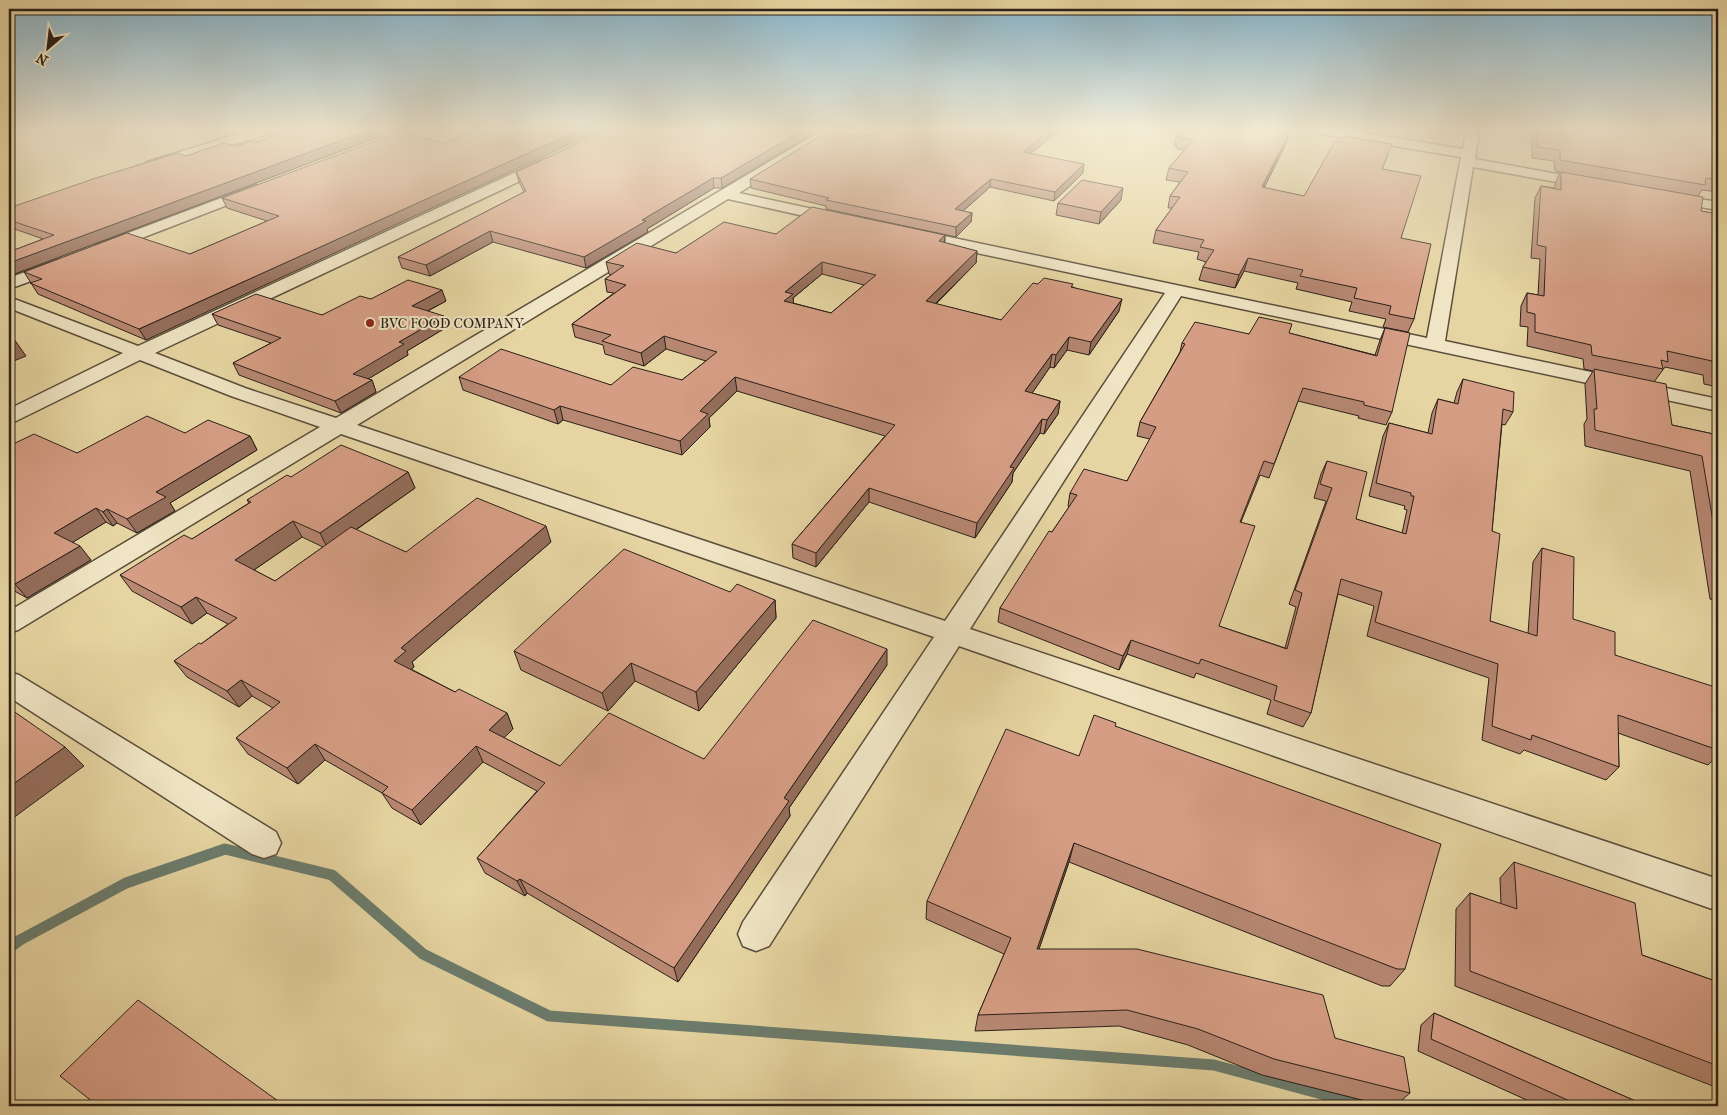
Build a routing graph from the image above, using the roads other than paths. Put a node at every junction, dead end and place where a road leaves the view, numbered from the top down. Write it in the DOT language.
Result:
graph roads {
  1 [pos="506,182"];
  2 [pos="749,182"];
  3 [pos="1464,182"];
  4 [pos="1582,182"];
  5 [pos="268,185"];
  6 [pos="1601,186"];
  7 [pos="728,195"];
  8 [pos="1659,196"];
  9 [pos="1718,206"];
  10 [pos="855,222"];
  11 [pos="894,230"];
  12 [pos="92,252"];
  13 [pos="74,259"];
  14 [pos="9,284"];
  15 [pos="1176,290"];
  16 [pos="9,302"];
  17 [pos="1435,345"];
  18 [pos="139,353"];
  19 [pos="1718,405"];
  20 [pos="9,416"];
  21 [pos="339,426"];
  22 [pos="9,623"];
  23 [pos="952,633"];
  24 [pos="9,683"];
  25 [pos="264,843"];
  26 [pos="1718,895"];
  27 [pos="756,934"];
  1 -- 18 [label="street"];
  2 -- 7 [label="street"];
  3 -- 17 [label="street"];
  4 -- 6 [label="street"];
  5 -- 12 [label="street"];
  7 -- 10 [label="street"];
  7 -- 21 [label="street"];
  8 -- 9 [label="street"];
  11 -- 15 [label="street"];
  13 -- 14 [label="street"];
  15 -- 17 [label="street"];
  15 -- 23 [label="street"];
  16 -- 18 [label="street"];
  17 -- 19 [label="street"];
  18 -- 20 [label="street"];
  18 -- 21 [label="street"];
  21 -- 22 [label="street"];
  21 -- 23 [label="street"];
  23 -- 26 [label="street"];
  23 -- 27 [label="street"];
  24 -- 25 [label="street"];
}
